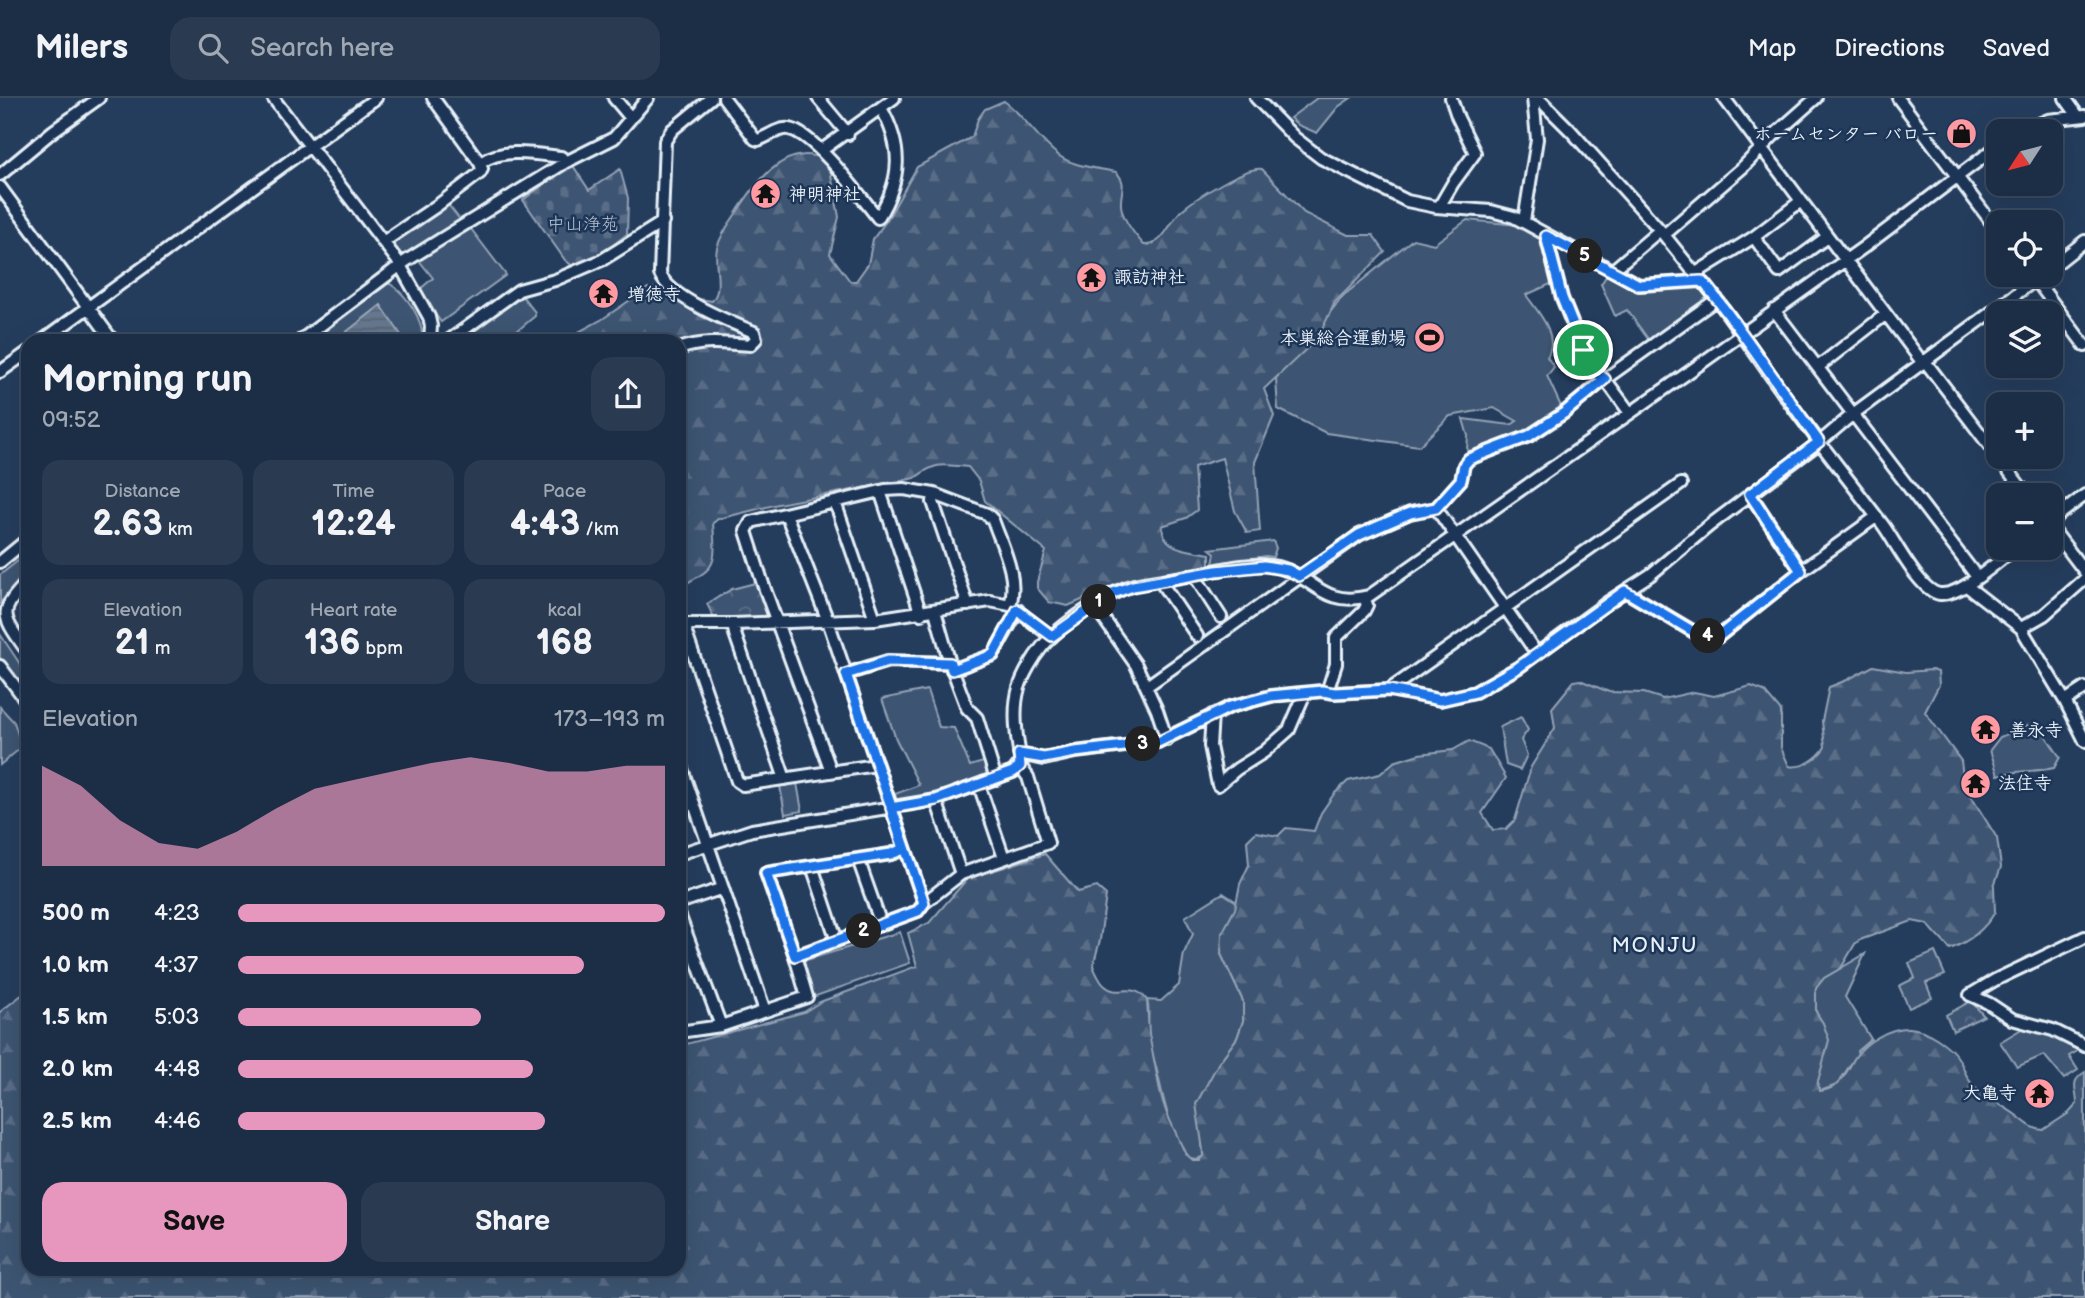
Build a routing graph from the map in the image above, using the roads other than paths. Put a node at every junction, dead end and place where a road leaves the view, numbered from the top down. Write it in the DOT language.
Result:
graph roads {
  1 [pos="99,98"];
  2 [pos="273,98"];
  3 [pos="376,98"];
  4 [pos="433,98"];
  5 [pos="614,98"];
  6 [pos="648,98"];
  7 [pos="712,98"];
  8 [pos="724,98"];
  9 [pos="818,98"];
  10 [pos="894,98"];
  11 [pos="1256,98"];
  12 [pos="1451,98"];
  13 [pos="1536,98"];
  14 [pos="1724,98"];
  15 [pos="1816,98"];
  16 [pos="1898,98"];
  17 [pos="2065,98"];
  18 [pos="881,108"];
  19 [pos="2082,116"];
  20 [pos="630,117"];
  21 [pos="2056,119"];
  22 [pos="848,134"];
  23 [pos="311,145"];
  24 [pos="1763,148"];
  25 [pos="822,150"];
  26 [pos="1986,155"];
  27 [pos="566,162"];
  28 [pos="480,163"];
  29 [pos="0,175"];
  30 [pos="1957,177"];
  31 [pos="0,187"];
  32 [pos="1801,201"];
  33 [pos="1439,207"];
  34 [pos="1986,215"];
  35 [pos="1524,221"];
  36 [pos="663,222"];
  37 [pos="1662,233"];
  38 [pos="1546,236"];
  39 [pos="1754,237"];
  40 [pos="1827,237"];
  41 [pos="2085,241"];
  42 [pos="383,242"];
  43 [pos="2063,258"];
  44 [pos="1845,259"];
  45 [pos="400,268"];
  46 [pos="1613,271"];
  47 [pos="1698,277"];
  48 [pos="2021,287"];
  49 [pos="2044,287"];
  50 [pos="1717,299"];
  51 [pos="89,308"];
  52 [pos="1774,310"];
  53 [pos="1886,314"];
  54 [pos="1743,333"];
  55 [pos="52,334"];
  56 [pos="108,334"];
  57 [pos="310,334"];
  58 [pos="430,334"];
  59 [pos="458,334"];
  60 [pos="686,346"];
  61 [pos="2085,346"];
  62 [pos="21,357"];
  63 [pos="1923,361"];
  64 [pos="1818,367"];
  65 [pos="0,372"];
  66 [pos="1605,379"];
  67 [pos="1629,413"];
  68 [pos="1853,414"];
  69 [pos="1819,442"];
  70 [pos="2018,483"];
  71 [pos="1681,484"];
  72 [pos="880,491"];
  73 [pos="934,494"];
  74 [pos="1750,494"];
  75 [pos="2085,495"];
  76 [pos="835,502"];
  77 [pos="1436,508"];
  78 [pos="786,514"];
  79 [pos="2063,514"];
  80 [pos="1876,517"];
  81 [pos="1455,536"];
  82 [pos="2063,541"];
  83 [pos="21,545"];
  84 [pos="1999,560"];
  85 [pos="0,562"];
  86 [pos="1801,571"];
  87 [pos="2085,572"];
  88 [pos="1194,575"];
  89 [pos="1299,576"];
  90 [pos="1977,577"];
  91 [pos="2085,579"];
  92 [pos="1160,581"];
  93 [pos="21,587"];
  94 [pos="1968,587"];
  95 [pos="1625,591"];
  96 [pos="1364,597"];
  97 [pos="968,605"];
  98 [pos="1094,605"];
  99 [pos="1014,607"];
  100 [pos="1506,607"];
  101 [pos="935,611"];
  102 [pos="921,614"];
  103 [pos="1221,617"];
  104 [pos="875,619"];
  105 [pos="828,621"];
  106 [pos="686,622"];
  107 [pos="778,622"];
  108 [pos="733,624"];
  109 [pos="2021,628"];
  110 [pos="1052,636"];
  111 [pos="1197,636"];
  112 [pos="686,637"];
  113 [pos="21,644"];
  114 [pos="1537,654"];
  115 [pos="0,666"];
  116 [pos="951,666"];
  117 [pos="846,674"];
  118 [pos="1147,686"];
  119 [pos="2085,688"];
  120 [pos="1389,690"];
  121 [pos="1327,692"];
  122 [pos="1305,693"];
  123 [pos="21,694"];
  124 [pos="2065,701"];
  125 [pos="1212,715"];
  126 [pos="1167,740"];
  127 [pos="2085,741"];
  128 [pos="1019,760"];
  129 [pos="876,765"];
  130 [pos="831,771"];
  131 [pos="785,779"];
  132 [pos="996,779"];
  133 [pos="686,780"];
  134 [pos="979,785"];
  135 [pos="936,800"];
  136 [pos="694,803"];
  137 [pos="686,806"];
  138 [pos="891,808"];
  139 [pos="708,844"];
  140 [pos="904,849"];
  141 [pos="686,852"];
  142 [pos="1004,858"];
  143 [pos="858,859"];
  144 [pos="812,866"];
  145 [pos="961,874"];
  146 [pos="723,888"];
  147 [pos="686,901"];
  148 [pos="924,903"];
  149 [pos="881,924"];
  150 [pos="686,933"];
  151 [pos="2085,937"];
  152 [pos="837,941"];
  153 [pos="795,956"];
  154 [pos="765,1011"];
  155 [pos="721,1026"];
  156 [pos="686,1031"];
  157 [pos="2085,1046"];
  1 -- 29 [label="street"];
  2 -- 23 [label="street"];
  3 -- 23 [label="street"];
  4 -- 28 [label="street"];
  5 -- 20 [label="street"];
  6 -- 20 [label="street"];
  7 -- 36 [label="street"];
  8 -- 25 [label="street"];
  9 -- 22 [label="street"];
  10 -- 18 [label="street"];
  11 -- 33 [label="street"];
  12 -- 33 [label="street"];
  13 -- 35 [label="street"];
  13 -- 37 [label="street"];
  14 -- 24 [label="street"];
  15 -- 24 [label="street"];
  16 -- 30 [label="street"];
  17 -- 19 [label="street"];
  18 -- 22 [label="street"];
  18 -- 25 [label="street"];
  19 -- 21 [label="street"];
  20 -- 27 [label="street"];
  22 -- 25 [label="street"];
  23 -- 42 [label="street"];
  23 -- 51 [label="street"];
  24 -- 32 [label="street"];
  24 -- 37 [label="street"];
  26 -- 30 [label="street"];
  27 -- 28 [label="street"];
  27 -- 45 [label="street"];
  28 -- 42 [label="street"];
  30 -- 34 [label="street"];
  30 -- 44 [label="street"];
  31 -- 51 [label="street"];
  32 -- 39 [label="street"];
  32 -- 40 [label="street"];
  33 -- 35 [label="street"];
  35 -- 38 [label="street"];
  36 -- 59 [label="street"];
  36 -- 60 [label="street"];
  37 -- 46 [label="street"];
  37 -- 47 [label="street"];
  38 -- 46 [label="street"];
  38 -- 66 [label="street"];
  39 -- 40 [label="street"];
  39 -- 47 [label="street"];
  40 -- 44 [label="street"];
  41 -- 43 [label="street"];
  42 -- 45 [label="street"];
  44 -- 52 [label="street"];
  44 -- 53 [label="street"];
  45 -- 57 [label="street"];
  45 -- 58 [label="street"];
  46 -- 47 [label="street"];
  47 -- 50 [label="street"];
  48 -- 63 [label="street"];
  49 -- 61 [label="street"];
  50 -- 54 [label="street"];
  50 -- 66 [label="street"];
  51 -- 55 [label="street"];
  51 -- 56 [label="street"];
  52 -- 54 [label="street"];
  52 -- 64 [label="street"];
  53 -- 63 [label="street"];
  53 -- 64 [label="street"];
  54 -- 67 [label="street"];
  54 -- 69 [label="street"];
  62 -- 65 [label="street"];
  63 -- 68 [label="street"];
  63 -- 70 [label="street"];
  64 -- 68 [label="street"];
  66 -- 67 [label="street"];
  66 -- 77 [label="street"];
  67 -- 81 [label="street"];
  68 -- 69 [label="street"];
  68 -- 90 [label="street"];
  69 -- 74 [label="street"];
  69 -- 80 [label="street"];
  71 -- 100 [label="street"];
  72 -- 73 [label="street"];
  72 -- 76 [label="street"];
  72 -- 102 [label="street"];
  73 -- 97 [label="street"];
  73 -- 99 [label="street"];
  74 -- 86 [label="street"];
  74 -- 95 [label="street"];
  75 -- 79 [label="street"];
  76 -- 78 [label="street"];
  76 -- 104 [label="street"];
  77 -- 81 [label="street"];
  77 -- 89 [label="street"];
  78 -- 105 [label="street"];
  78 -- 107 [label="street"];
  80 -- 86 [label="street"];
  80 -- 94 [label="street"];
  81 -- 96 [label="street"];
  81 -- 100 [label="street"];
  82 -- 87 [label="street"];
  83 -- 85 [label="street"];
  84 -- 90 [label="street"];
  86 -- 95 [label="street"];
  88 -- 89 [label="street"];
  88 -- 92 [label="street"];
  88 -- 103 [label="street"];
  89 -- 96 [label="street"];
  89 -- 118 [label="street"];
  90 -- 94 [label="street"];
  91 -- 109 [label="street"];
  92 -- 98 [label="street"];
  92 -- 111 [label="street"];
  93 -- 113 [label="street"];
  94 -- 109 [label="street"];
  95 -- 114 [label="street"];
  96 -- 121 [label="street"];
  97 -- 99 [label="street"];
  97 -- 101 [label="street"];
  98 -- 110 [label="street"];
  98 -- 118 [label="street"];
  99 -- 110 [label="street"];
  99 -- 116 [label="street"];
  100 -- 114 [label="street"];
  100 -- 120 [label="street"];
  101 -- 102 [label="street"];
  101 -- 116 [label="street"];
  102 -- 104 [label="street"];
  104 -- 105 [label="street"];
  105 -- 107 [label="street"];
  105 -- 117 [label="street"];
  106 -- 108 [label="street"];
  107 -- 108 [label="street"];
  107 -- 130 [label="street"];
  108 -- 131 [label="street"];
  109 -- 124 [label="street"];
  110 -- 128 [label="street"];
  112 -- 131 [label="street"];
  114 -- 120 [label="street"];
  115 -- 123 [label="street"];
  116 -- 117 [label="street"];
  116 -- 132 [label="street"];
  117 -- 129 [label="street"];
  118 -- 126 [label="street"];
  119 -- 124 [label="street"];
  120 -- 121 [label="street"];
  121 -- 122 [label="street"];
  122 -- 125 [label="street"];
  122 -- 125 [label="street"];
  124 -- 127 [label="street"];
  125 -- 126 [label="street"];
  126 -- 128 [label="street"];
  128 -- 132 [label="street"];
  128 -- 142 [label="street"];
  129 -- 130 [label="street"];
  129 -- 138 [label="street"];
  130 -- 131 [label="street"];
  132 -- 134 [label="street"];
  133 -- 136 [label="street"];
  134 -- 135 [label="street"];
  134 -- 142 [label="street"];
  135 -- 138 [label="street"];
  135 -- 145 [label="street"];
  136 -- 137 [label="street"];
  136 -- 139 [label="street"];
  138 -- 139 [label="street"];
  138 -- 140 [label="street"];
  139 -- 141 [label="street"];
  139 -- 146 [label="street"];
  140 -- 143 [label="street"];
  140 -- 148 [label="street"];
  142 -- 145 [label="street"];
  143 -- 144 [label="street"];
  143 -- 149 [label="street"];
  144 -- 152 [label="street"];
  144 -- 153 [label="street"];
  145 -- 148 [label="street"];
  146 -- 147 [label="street"];
  146 -- 154 [label="street"];
  148 -- 149 [label="street"];
  149 -- 152 [label="street"];
  150 -- 155 [label="street"];
  151 -- 157 [label="street"];
  152 -- 153 [label="street"];
  153 -- 154 [label="street"];
  154 -- 155 [label="street"];
  155 -- 156 [label="street"];
}
